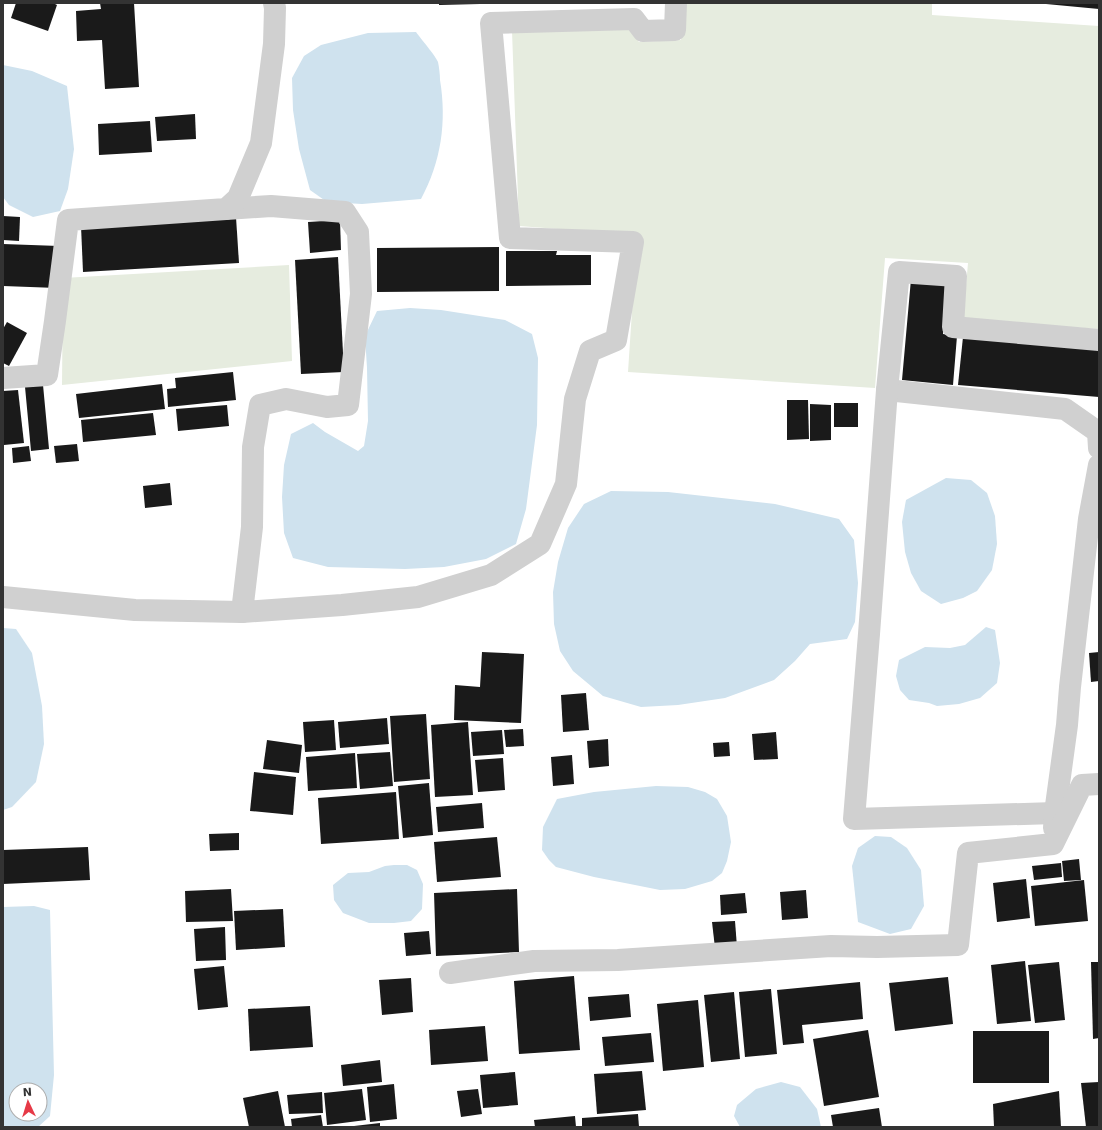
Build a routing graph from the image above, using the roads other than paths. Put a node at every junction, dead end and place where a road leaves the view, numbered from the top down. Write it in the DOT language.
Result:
graph roads {
  1 [pos="274,3"];
  2 [pos="676,3"];
  3 [pos="226,209"];
  4 [pos="1099,340"];
  5 [pos="3,378"];
  6 [pos="887,390"];
  7 [pos="1099,437"];
  8 [pos="1099,465"];
  9 [pos="3,597"];
  10 [pos="242,612"];
  11 [pos="1099,784"];
  12 [pos="1055,813"];
  13 [pos="1053,844"];
  14 [pos="450,973"];
  1 -- 3 [label="street"];
  2 -- 10 [label="street"];
  3 -- 5 [label="street"];
  3 -- 10 [label="street"];
  4 -- 6 [label="street"];
  6 -- 7 [label="street"];
  6 -- 12 [label="street"];
  8 -- 12 [label="street"];
  9 -- 10 [label="street"];
  11 -- 13 [label="street"];
  12 -- 13 [label="street"];
  13 -- 14 [label="street"];
}
